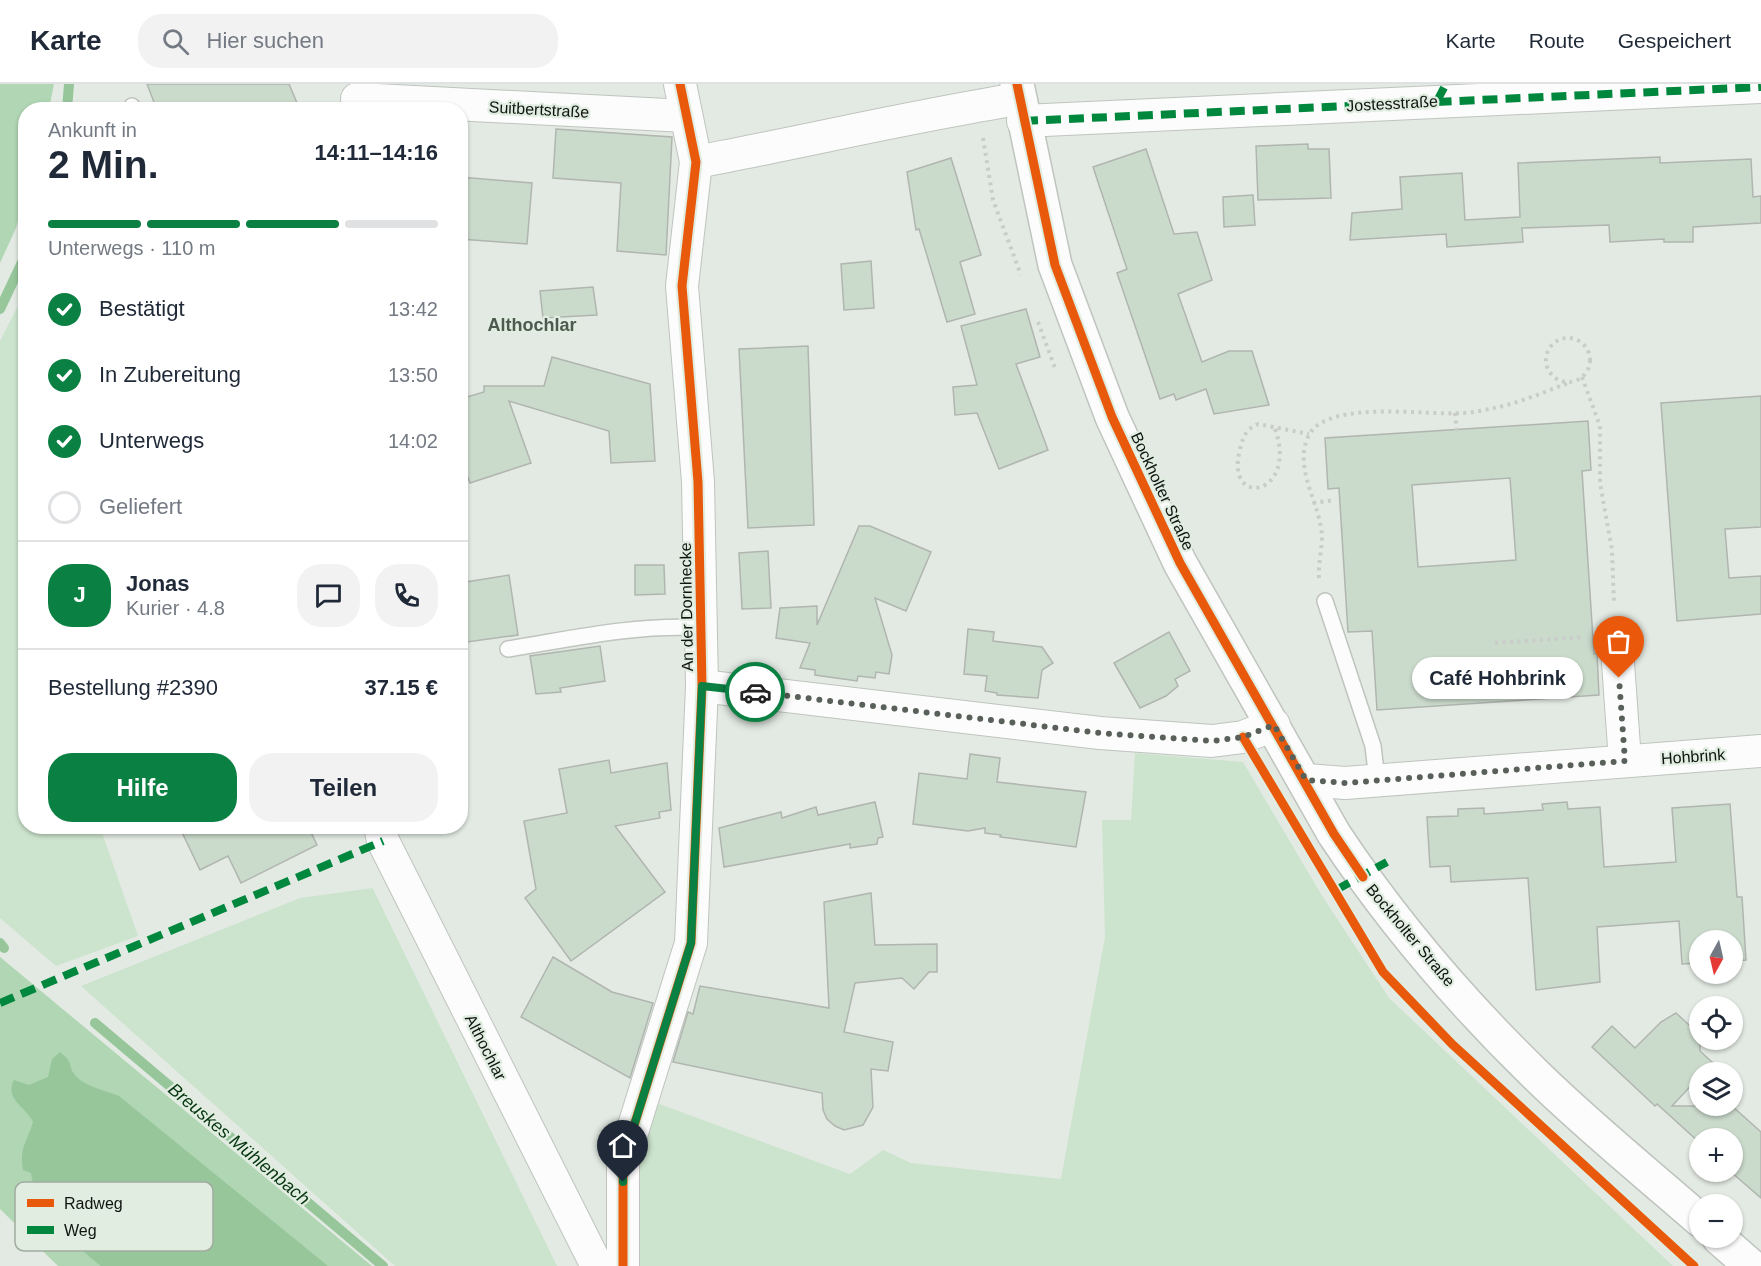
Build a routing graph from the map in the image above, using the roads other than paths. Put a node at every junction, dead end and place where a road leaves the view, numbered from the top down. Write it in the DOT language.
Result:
graph roads {
  1 [pos="680,84"];
  2 [pos="1761,87"];
  3 [pos="1442,92"];
  4 [pos="357,98"];
  5 [pos="1020,101"];
  6 [pos="430,102"];
  7 [pos="468,104"];
  8 [pos="686,116"];
  9 [pos="696,162"];
  10 [pos="1325,602"];
  11 [pos="701,628"];
  12 [pos="1616,635"];
  13 [pos="508,649"];
  14 [pos="702,686"];
  15 [pos="1274,725"];
  16 [pos="1761,751"];
  17 [pos="1625,761"];
  18 [pos="1306,780"];
  19 [pos="1377,780"];
  20 [pos="382,834"];
  21 [pos="1689,1210"];
  22 [pos="1730,1248"];
  23 [pos="597,1266"];
  24 [pos="623,1266"];
  25 [pos="1751,1266"];
  1 -- 8 [label="street, An der Dornhecke"];
  2 -- 3 [label="street, Jostesstraße"];
  3 -- 5 [label="street, Jostesstraße"];
  4 -- 6 [label="street, Suitbertstraße"];
  5 -- 9 [label="street"];
  5 -- 15 [label="street, Bockholter Straße"];
  7 -- 8 [label="street, Suitbertstraße"];
  8 -- 9 [label="street, An der Dornhecke"];
  9 -- 11 [label="street, An der Dornhecke"];
  10 -- 19 [label="lane"];
  11 -- 13 [label="lane"];
  11 -- 14 [label="street, An der Dornhecke"];
  12 -- 17 [label="street"];
  14 -- 15 [label="street"];
  14 -- 24 [label="street, An der Dornhecke"];
  15 -- 18 [label="street, Bockholter Straße"];
  16 -- 17 [label="street, Hohbrink"];
  17 -- 19 [label="street, Hohbrink"];
  18 -- 19 [label="street, Hohbrink"];
  18 -- 21 [label="street, Bockholter Straße"];
  20 -- 23 [label="street, Althochlar"];
  22 -- 25 [label="street"];
}
